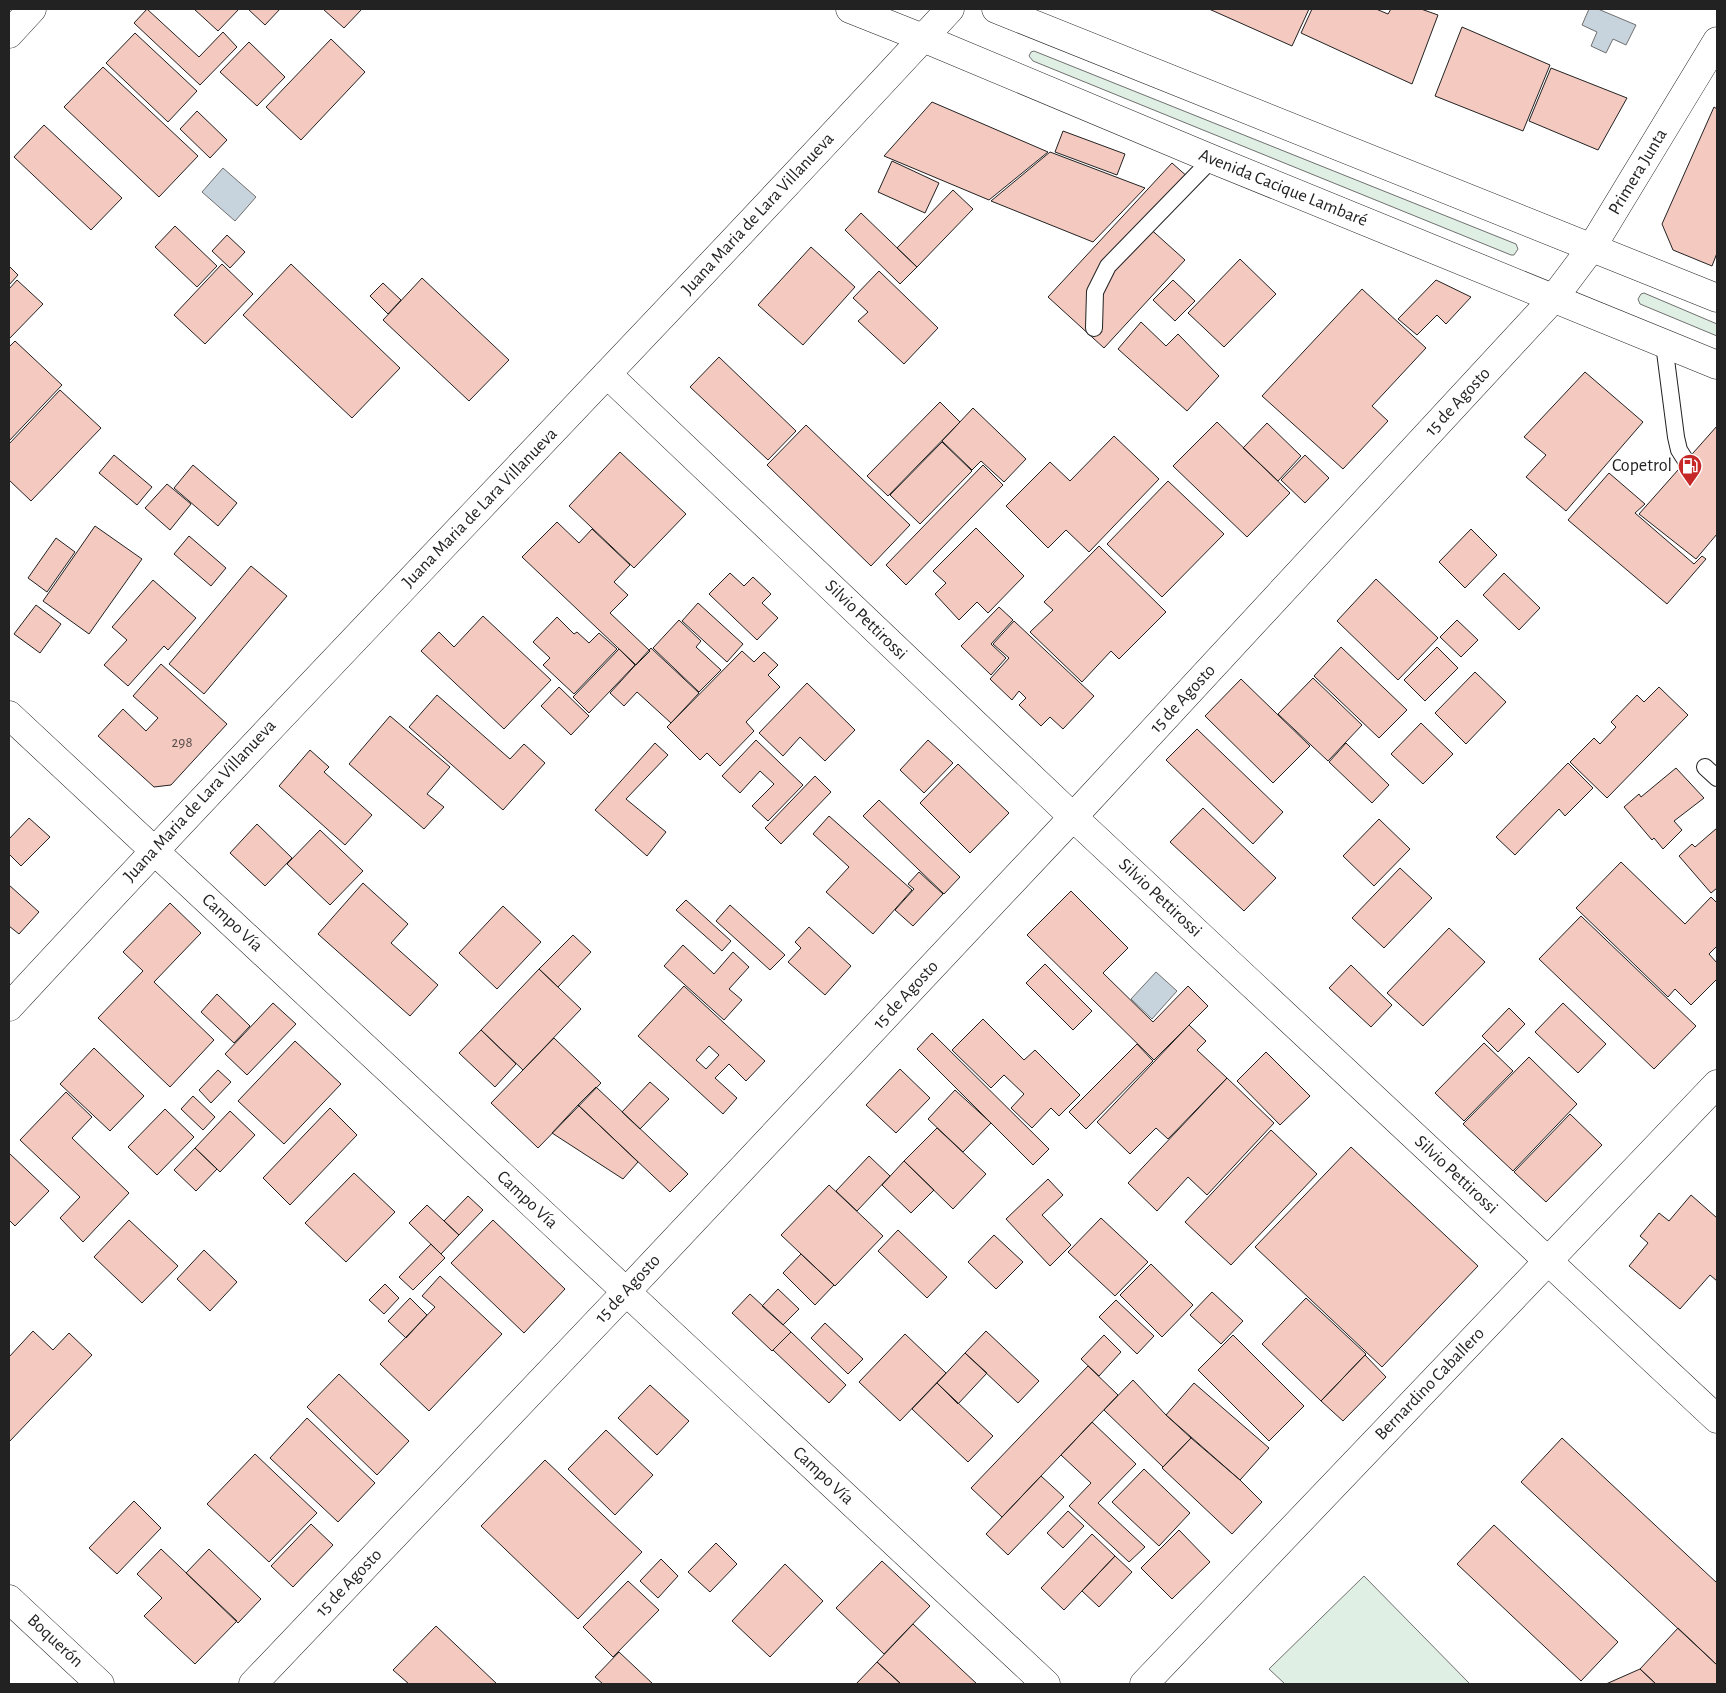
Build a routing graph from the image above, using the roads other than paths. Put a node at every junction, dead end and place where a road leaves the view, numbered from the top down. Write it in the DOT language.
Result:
graph roads {
  1 [pos="32,9"];
  2 [pos="850,9"];
  3 [pos="950,9"];
  4 [pos="996,9"];
  5 [pos="9,34"];
  6 [pos="923,38"];
  7 [pos="1717,41"];
  8 [pos="1212,159"];
  9 [pos="1592,247"];
  10 [pos="1717,298"];
  11 [pos="1553,299"];
  12 [pos="1094,328"];
  13 [pos="1664,344"];
  14 [pos="1717,365"];
  15 [pos="607,374"];
  16 [pos="1686,461"];
  17 [pos="9,715"];
  18 [pos="1073,817"];
  19 [pos="154,850"];
  20 [pos="9,1006"];
  21 [pos="1717,1084"];
  22 [pos="1548,1261"];
  23 [pos="626,1292"];
  24 [pos="1717,1419"];
  25 [pos="9,1599"];
  26 [pos="100,1684"];
  27 [pos="253,1684"];
  28 [pos="1046,1684"];
  29 [pos="1144,1684"];
  1 -- 5 [label="street"];
  2 -- 6 [label="street, Avenida Cacique Lambaré"];
  3 -- 6 [label="street, Juana Maria de Lara Villanueva"];
  4 -- 9 [label="street"];
  6 -- 8 [label="street, Avenida Cacique Lambaré"];
  6 -- 15 [label="street, Juana Maria de Lara Villanueva"];
  7 -- 9 [label="street, Primera Junta"];
  8 -- 11 [label="street, Avenida Cacique Lambaré"];
  8 -- 12 [label="lane"];
  9 -- 10 [label="street"];
  9 -- 11 [label="street, Primera Junta"];
  11 -- 13 [label="street, Avenida Cacique Lambaré"];
  11 -- 18 [label="street, 15 de Agosto"];
  13 -- 14 [label="street, Avenida Cacique Lambaré"];
  13 -- 16 [label="lane"];
  15 -- 18 [label="street, Silvio Pettirossi"];
  15 -- 19 [label="street, Juana Maria de Lara Villanueva"];
  17 -- 19 [label="street, Campo Vía"];
  18 -- 22 [label="street, Silvio Pettirossi"];
  18 -- 23 [label="street, 15 de Agosto"];
  19 -- 20 [label="street, Juana Maria de Lara Villanueva"];
  19 -- 23 [label="street, Campo Vía"];
  21 -- 22 [label="street, Bernardino Caballero"];
  22 -- 24 [label="street, Silvio Pettirossi"];
  22 -- 29 [label="street, Bernardino Caballero"];
  23 -- 27 [label="street, 15 de Agosto"];
  23 -- 28 [label="street, Campo Vía"];
  25 -- 26 [label="street, Boquerón"];
}
